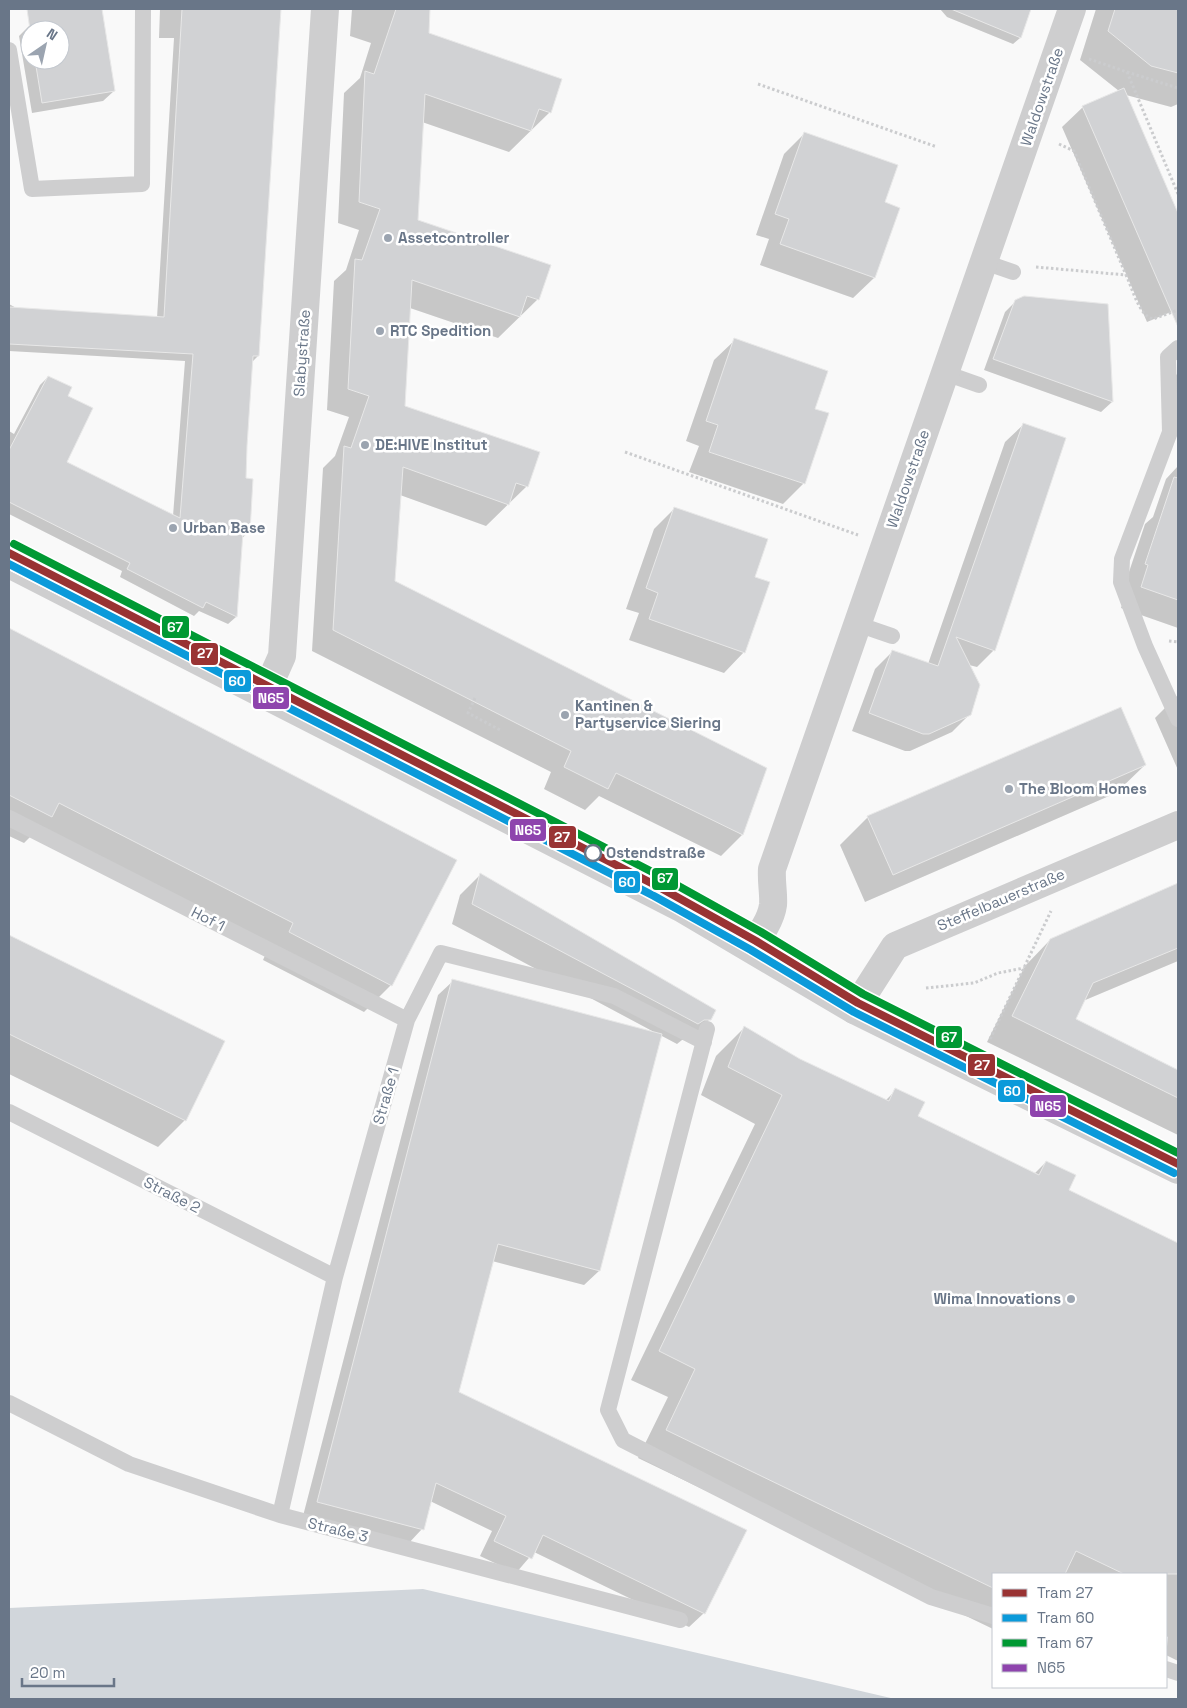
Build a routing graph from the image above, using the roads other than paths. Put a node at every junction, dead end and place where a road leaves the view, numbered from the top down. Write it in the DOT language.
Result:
graph roads {
  1 [pos="143,9"];
  2 [pos="325,9"];
  3 [pos="1072,9"];
  4 [pos="9,50"];
  5 [pos="984,262"];
  6 [pos="1013,272"];
  7 [pos="1178,348"];
  8 [pos="945,373"];
  9 [pos="978,385"];
  10 [pos="9,564"];
  11 [pos="857,624"];
  12 [pos="892,636"];
  13 [pos="265,694"];
  14 [pos="1178,719"];
  15 [pos="9,818"];
  16 [pos="1178,825"];
  17 [pos="751,948"];
  18 [pos="854,1010"];
  19 [pos="407,1020"];
  20 [pos="9,1112"];
  21 [pos="1178,1170"];
  22 [pos="336,1277"];
  23 [pos="9,1402"];
  24 [pos="280,1515"];
  25 [pos="992,1616"];
  26 [pos="680,1620"];
  1 -- 4 [label="lane"];
  2 -- 13 [label="street, Slabystraße"];
  3 -- 5 [label="street, Waldowstraße"];
  5 -- 6 [label="lane"];
  5 -- 8 [label="street, Waldowstraße"];
  7 -- 14 [label="lane"];
  8 -- 9 [label="lane"];
  8 -- 11 [label="street, Waldowstraße"];
  10 -- 13 [label="street"];
  11 -- 12 [label="lane"];
  11 -- 17 [label="street, Waldowstraße"];
  13 -- 17 [label="street"];
  15 -- 19 [label="lane, Hof 1"];
  16 -- 18 [label="street, Steffelbauerstraße"];
  17 -- 18 [label="street"];
  18 -- 21 [label="street"];
  19 -- 22 [label="lane, Straße 1"];
  19 -- 25 [label="lane, Straße 1"];
  20 -- 22 [label="lane, Straße 2"];
  22 -- 24 [label="lane, Straße 1"];
  23 -- 24 [label="lane, Straße 3"];
  24 -- 26 [label="lane, Straße 3"];
}
